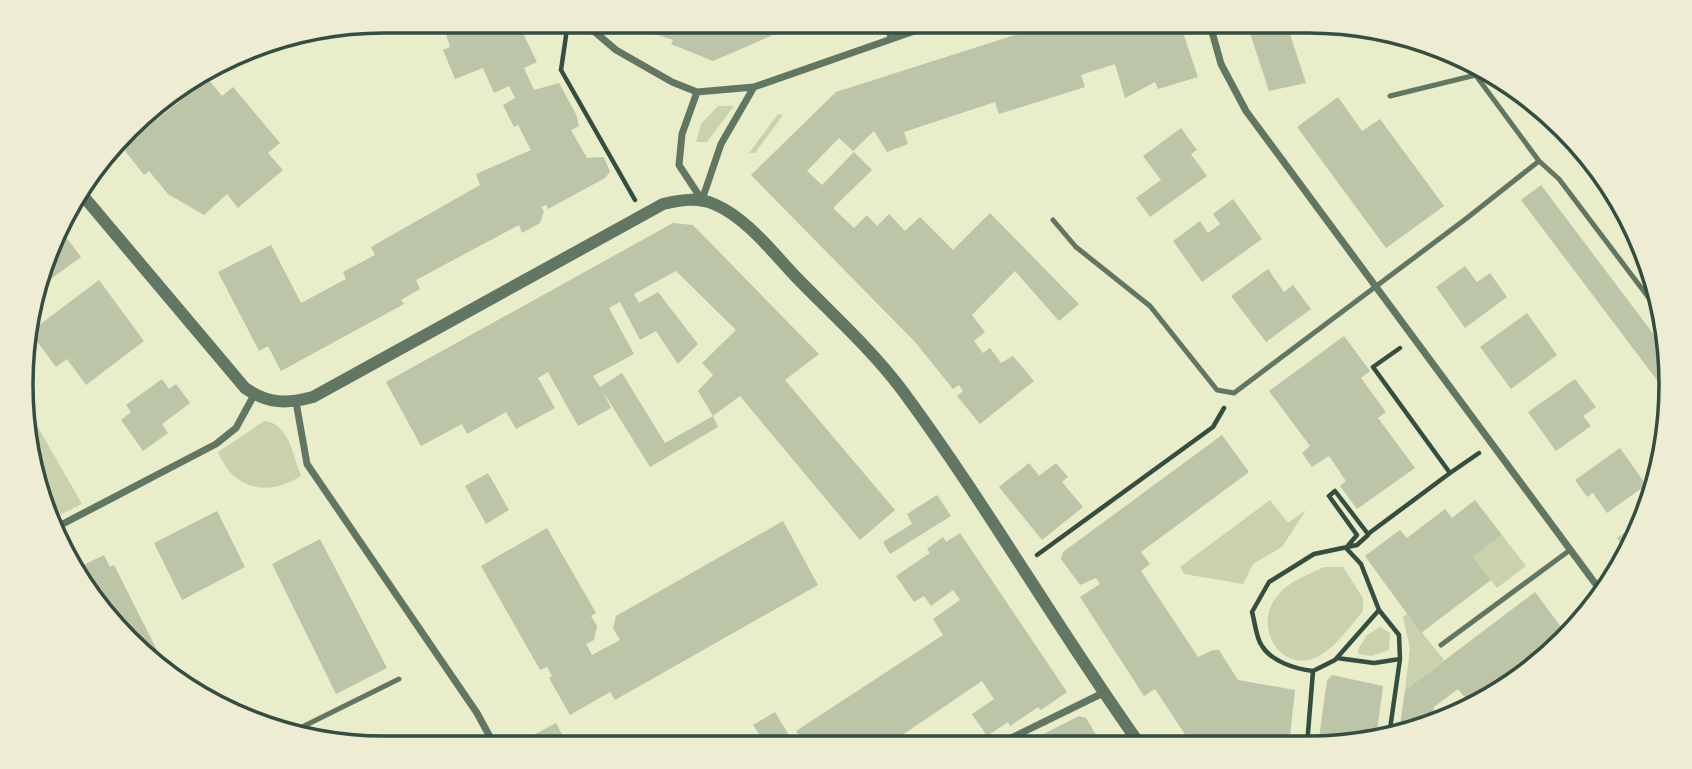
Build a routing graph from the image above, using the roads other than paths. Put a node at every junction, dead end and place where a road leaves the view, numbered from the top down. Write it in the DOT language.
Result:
graph roads {
  1 [pos="596,33"];
  2 [pos="889,33"];
  3 [pos="906,33"];
  4 [pos="1212,33"];
  5 [pos="890,38"];
  6 [pos="1477,77"];
  7 [pos="754,87"];
  8 [pos="697,92"];
  9 [pos="1390,96"];
  10 [pos="1539,161"];
  11 [pos="86,199"];
  12 [pos="702,200"];
  13 [pos="1053,220"];
  14 [pos="1374,286"];
  15 [pos="1647,296"];
  16 [pos="254,395"];
  17 [pos="296,402"];
  18 [pos="62,524"];
  19 [pos="1570,550"];
  20 [pos="1596,585"];
  21 [pos="1441,645"];
  22 [pos="399,680"];
  23 [pos="1104,693"];
  24 [pos="304,726"];
  25 [pos="489,736"];
  26 [pos="1016,736"];
  27 [pos="1135,736"];
  1 -- 8 [label="street"];
  2 -- 5 [label="lane"];
  3 -- 5 [label="street"];
  4 -- 14 [label="street"];
  5 -- 7 [label="street"];
  6 -- 9 [label="lane"];
  6 -- 10 [label="lane"];
  7 -- 8 [label="street"];
  7 -- 12 [label="street"];
  8 -- 12 [label="street"];
  10 -- 14 [label="lane"];
  10 -- 15 [label="lane"];
  11 -- 16 [label="street"];
  12 -- 17 [label="street"];
  12 -- 23 [label="street"];
  13 -- 14 [label="lane"];
  14 -- 19 [label="street"];
  16 -- 17 [label="street"];
  16 -- 18 [label="street"];
  17 -- 25 [label="street"];
  19 -- 20 [label="street"];
  19 -- 21 [label="lane"];
  22 -- 24 [label="lane"];
  23 -- 26 [label="street"];
  23 -- 27 [label="street"];
}
